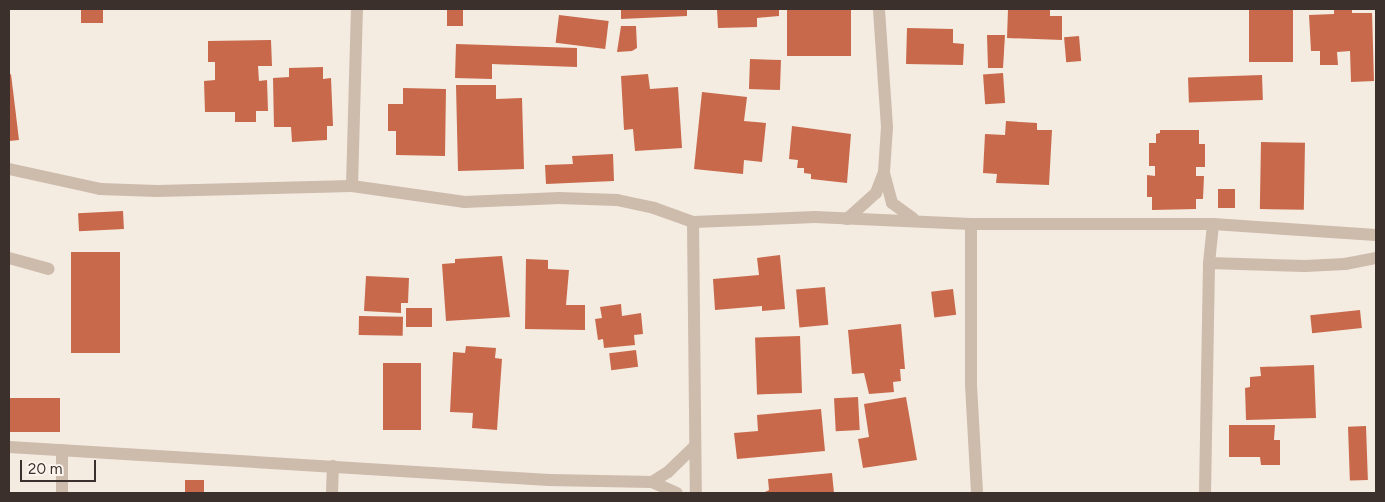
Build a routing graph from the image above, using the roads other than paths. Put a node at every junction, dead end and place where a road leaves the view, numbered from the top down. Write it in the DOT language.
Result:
graph roads {
  1 [pos="357,9"];
  2 [pos="879,9"];
  3 [pos="9,169"];
  4 [pos="884,172"];
  5 [pos="352,186"];
  6 [pos="847,219"];
  7 [pos="915,219"];
  8 [pos="693,222"];
  9 [pos="970,224"];
  10 [pos="1213,224"];
  11 [pos="1376,235"];
  12 [pos="9,258"];
  13 [pos="1376,258"];
  14 [pos="1209,262"];
  15 [pos="49,269"];
  16 [pos="695,446"];
  17 [pos="9,447"];
  18 [pos="62,450"];
  19 [pos="333,466"];
  20 [pos="652,482"];
  21 [pos="62,493"];
  22 [pos="332,493"];
  23 [pos="677,493"];
  24 [pos="696,493"];
  25 [pos="977,493"];
  26 [pos="1205,493"];
  1 -- 5 [label="street"];
  2 -- 4 [label="street"];
  3 -- 5 [label="street"];
  4 -- 6 [label="street"];
  4 -- 7 [label="street"];
  5 -- 8 [label="street"];
  6 -- 7 [label="street"];
  6 -- 8 [label="street"];
  7 -- 9 [label="street"];
  8 -- 16 [label="street"];
  9 -- 10 [label="street"];
  9 -- 25 [label="street"];
  10 -- 11 [label="street"];
  10 -- 14 [label="street"];
  12 -- 15 [label="street"];
  13 -- 14 [label="street"];
  14 -- 26 [label="street"];
  16 -- 20 [label="street"];
  16 -- 24 [label="street"];
  17 -- 18 [label="street"];
  18 -- 19 [label="street"];
  18 -- 21 [label="street"];
  19 -- 20 [label="street"];
  19 -- 22 [label="street"];
  20 -- 23 [label="street"];
}
